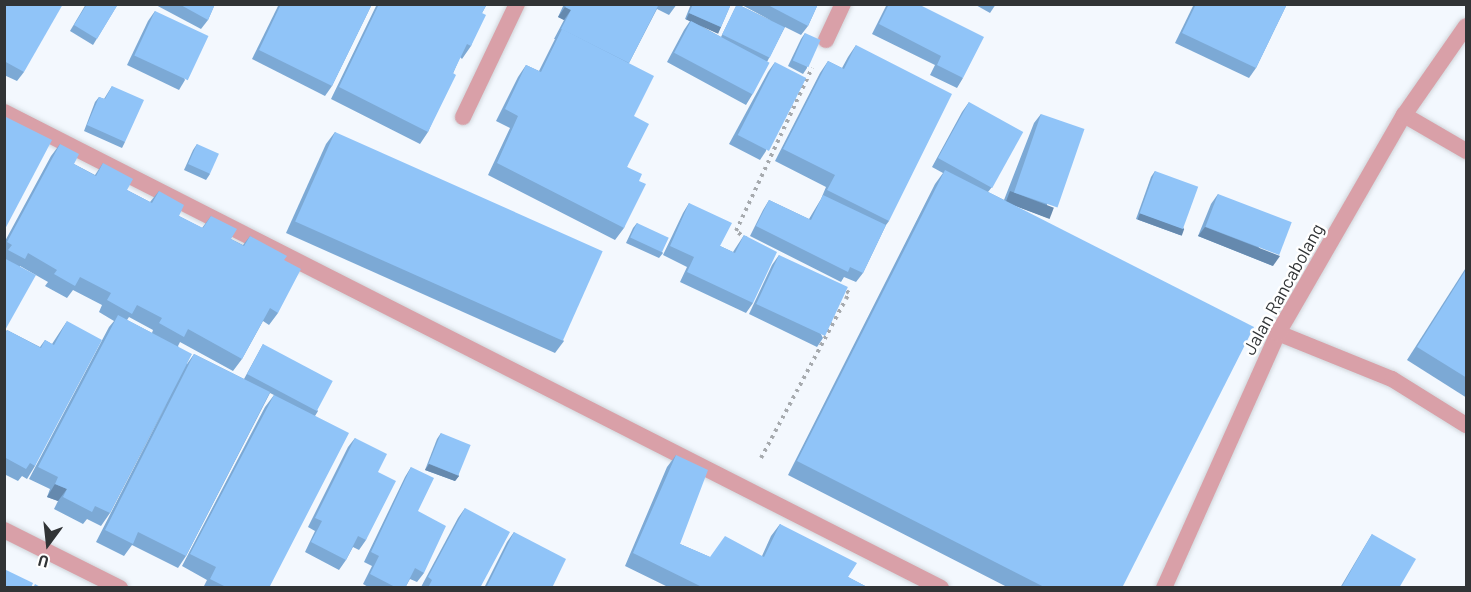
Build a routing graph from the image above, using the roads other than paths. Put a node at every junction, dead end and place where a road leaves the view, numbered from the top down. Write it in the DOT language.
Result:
graph roads {
  1 [pos="517,4"];
  2 [pos="843,4"];
  3 [pos="1467,26"];
  4 [pos="826,40"];
  5 [pos="4,112"];
  6 [pos="1404,115"];
  7 [pos="463,117"];
  8 [pos="1467,151"];
  9 [pos="1278,333"];
  10 [pos="1467,424"];
  11 [pos="4,530"];
  12 [pos="120,588"];
  13 [pos="942,588"];
  14 [pos="1164,588"];
  1 -- 7 [label="street"];
  2 -- 4 [label="street"];
  3 -- 6 [label="street, Jalan Rancabolang"];
  5 -- 13 [label="street"];
  6 -- 8 [label="street"];
  6 -- 9 [label="street, Jalan Rancabolang"];
  9 -- 10 [label="street"];
  9 -- 14 [label="street, Jalan Rancabolang"];
  11 -- 12 [label="street"];
}
